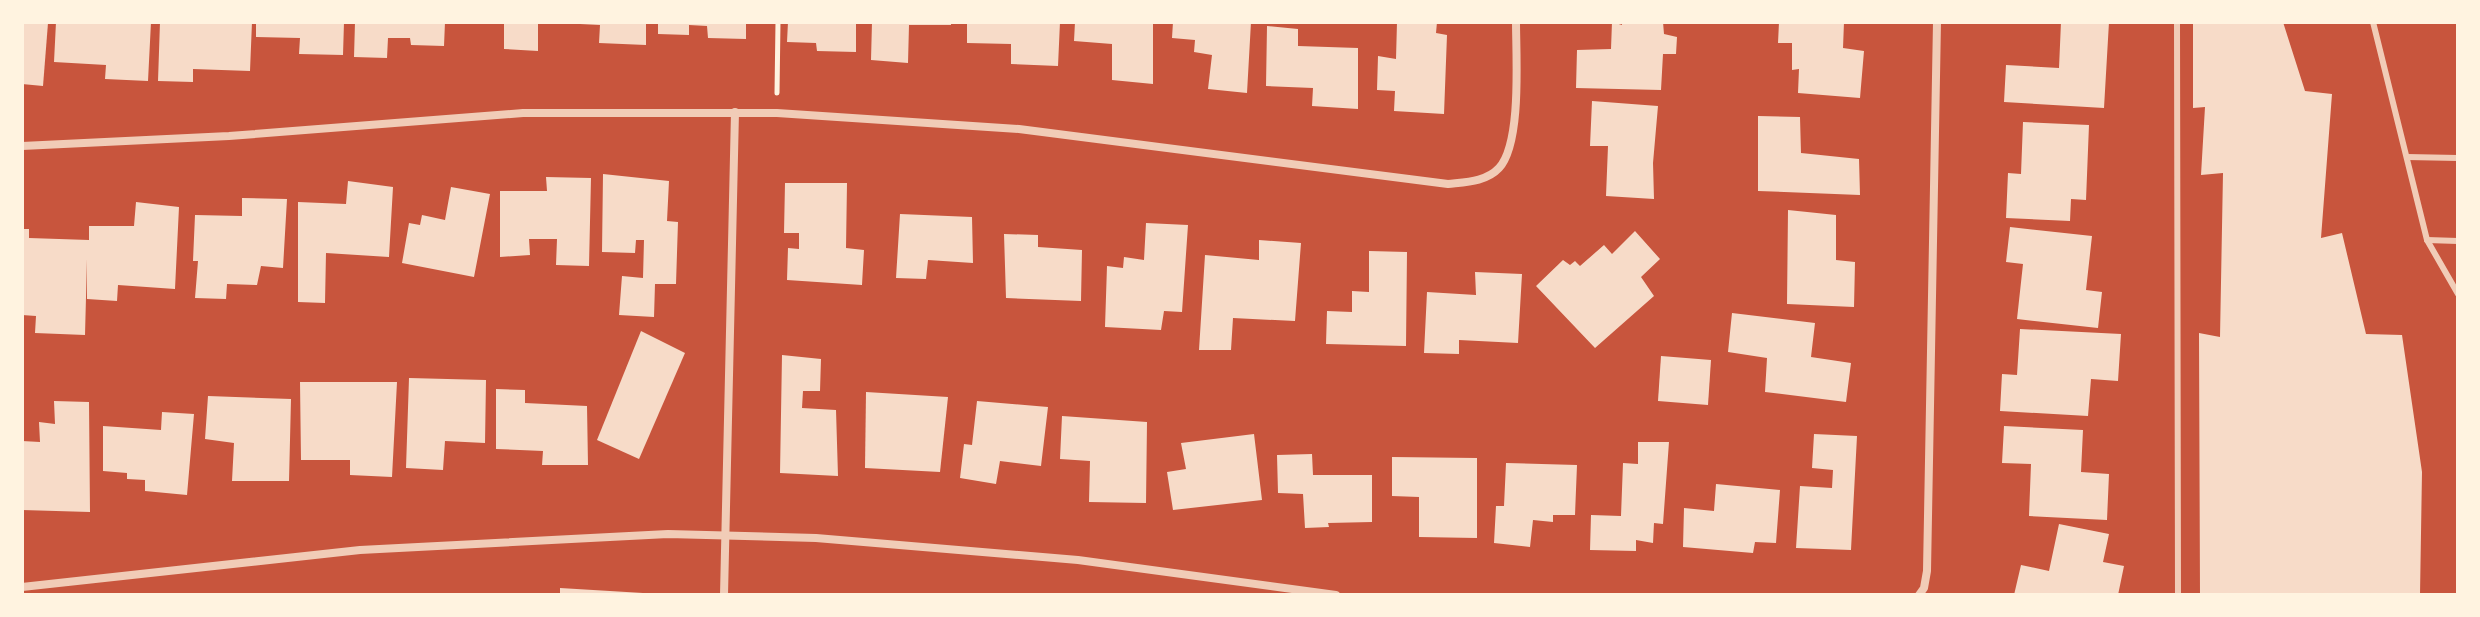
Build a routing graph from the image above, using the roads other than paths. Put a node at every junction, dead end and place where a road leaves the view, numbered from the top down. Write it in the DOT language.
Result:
graph roads {
  1 [pos="1516,22"];
  2 [pos="1937,22"];
  3 [pos="2177,22"];
  4 [pos="2373,22"];
  5 [pos="735,112"];
  6 [pos="22,146"];
  7 [pos="2407,157"];
  8 [pos="2458,158"];
  9 [pos="2427,240"];
  10 [pos="2458,241"];
  11 [pos="2458,294"];
  12 [pos="726,536"];
  13 [pos="22,587"];
  14 [pos="724,595"];
  15 [pos="1336,595"];
  16 [pos="1919,595"];
  17 [pos="2178,595"];
  1 -- 5 [label="street"];
  2 -- 16 [label="street"];
  3 -- 17 [label="lane"];
  4 -- 7 [label="lane"];
  5 -- 6 [label="street"];
  5 -- 12 [label="street"];
  7 -- 8 [label="lane"];
  7 -- 9 [label="lane"];
  9 -- 10 [label="lane"];
  9 -- 11 [label="lane"];
  12 -- 13 [label="street"];
  12 -- 14 [label="street"];
  12 -- 15 [label="street"];
}
